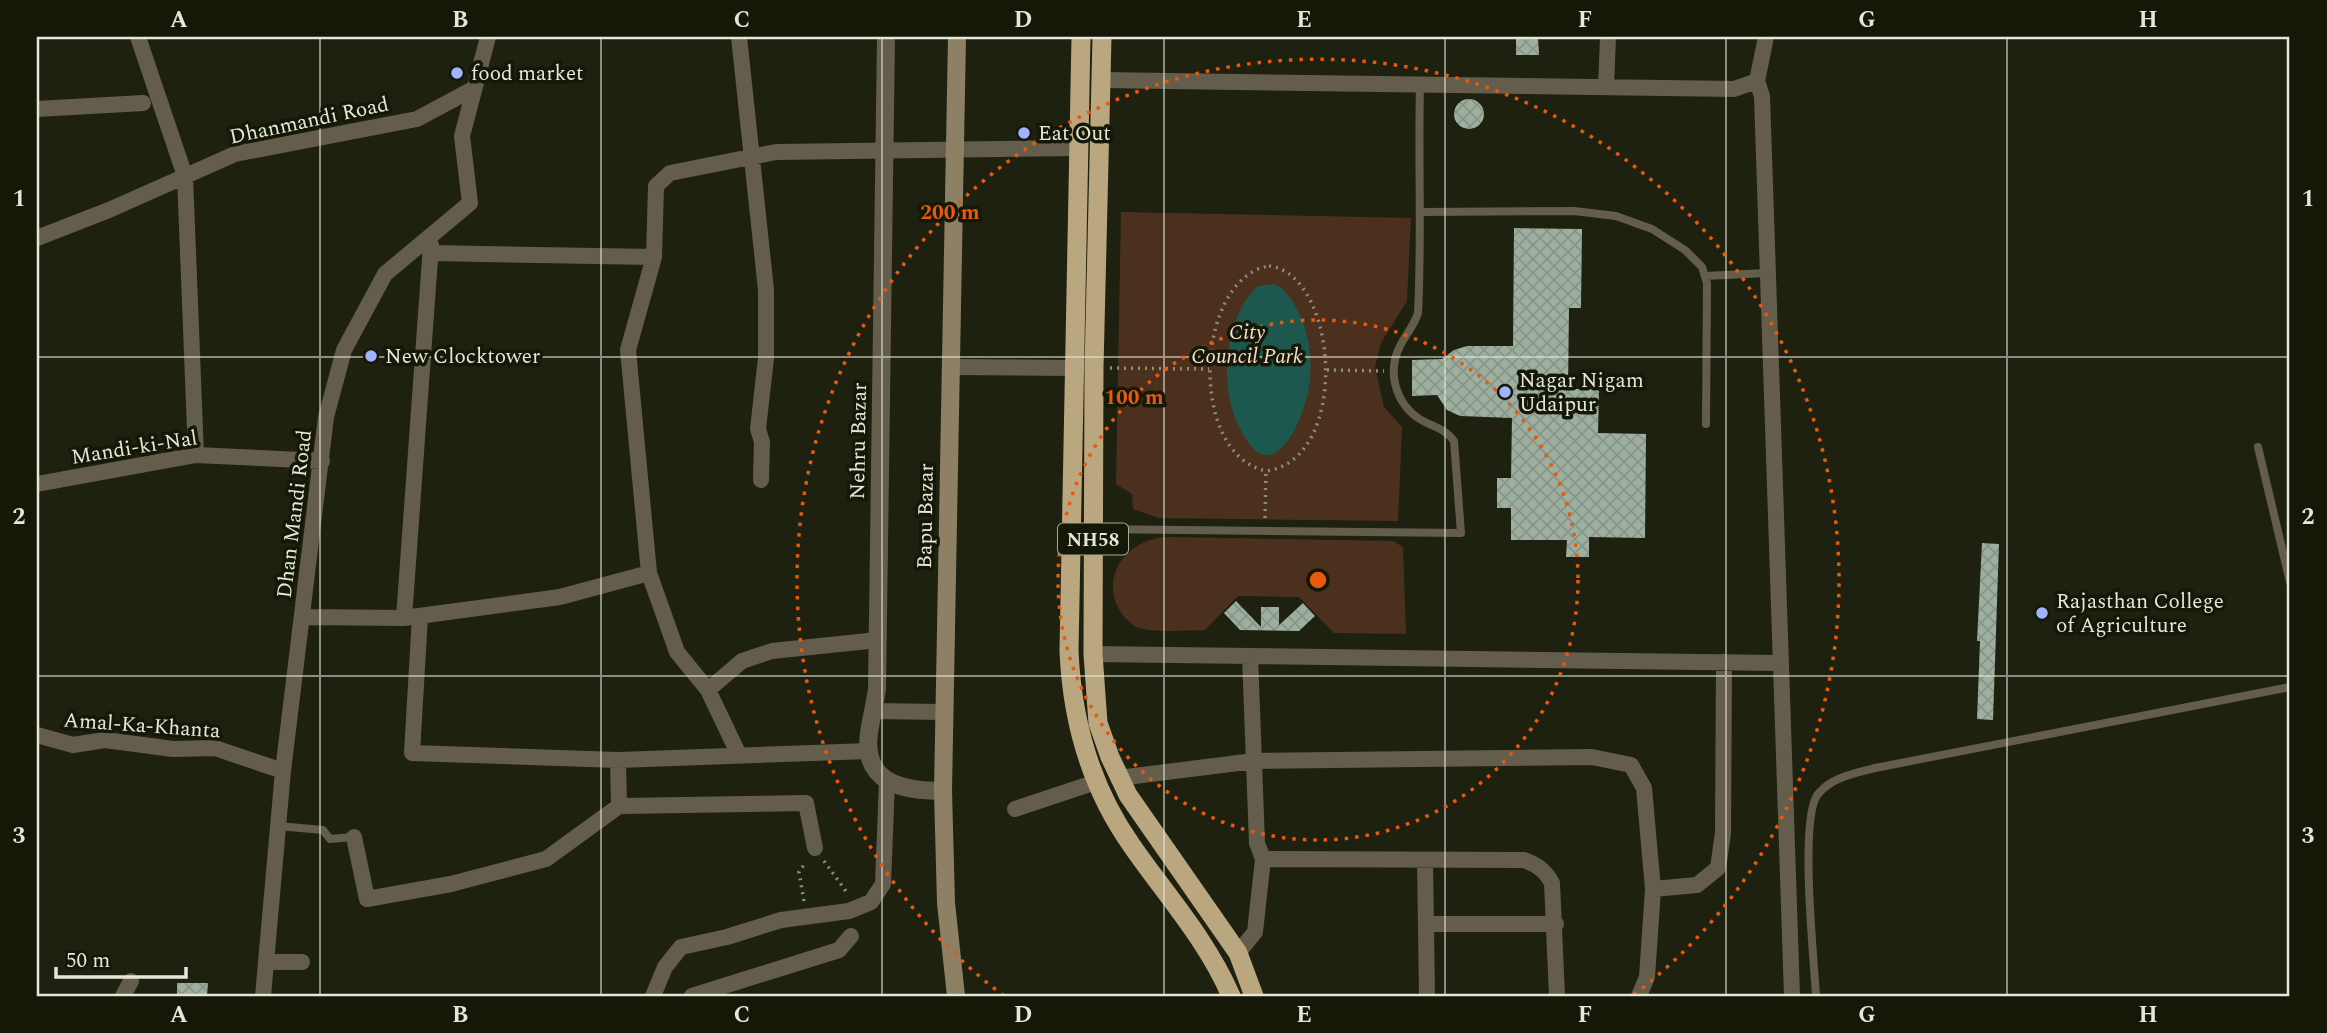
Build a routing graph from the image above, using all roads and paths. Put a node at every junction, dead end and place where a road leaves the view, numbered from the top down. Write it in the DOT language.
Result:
graph roads {
  1 [pos="138,37"];
  2 [pos="488,37"];
  3 [pos="739,37"];
  4 [pos="886,37"];
  5 [pos="957,37"];
  6 [pos="1081,37"];
  7 [pos="1102,37"];
  8 [pos="1608,37"];
  9 [pos="1766,37"];
  10 [pos="1101,80"];
  11 [pos="1757,81"];
  12 [pos="1420,85"];
  13 [pos="1606,87"];
  14 [pos="473,89"];
  15 [pos="143,103"];
  16 [pos="37,109"];
  17 [pos="955,148"];
  18 [pos="1079,148"];
  19 [pos="885,149"];
  20 [pos="753,157"];
  21 [pos="185,176"];
  22 [pos="1422,212"];
  23 [pos="432,232"];
  24 [pos="37,238"];
  25 [pos="431,253"];
  26 [pos="654,257"];
  27 [pos="1767,273"];
  28 [pos="1705,276"];
  29 [pos="950,367"];
  30 [pos="1084,368"];
  31 [pos="1209,369"];
  32 [pos="1327,370"];
  33 [pos="1393,371"];
  34 [pos="1706,424"];
  35 [pos="2258,447"];
  36 [pos="196,455"];
  37 [pos="322,461"];
  38 [pos="1266,471"];
  39 [pos="761,480"];
  40 [pos="37,484"];
  41 [pos="1093,529"];
  42 [pos="1265,531"];
  43 [pos="649,573"];
  44 [pos="2290,582"];
  45 [pos="303,617"];
  46 [pos="412,617"];
  47 [pos="878,640"];
  48 [pos="1093,654"];
  49 [pos="1250,656"];
  50 [pos="1724,662"];
  51 [pos="1779,663"];
  52 [pos="2290,687"];
  53 [pos="708,690"];
  54 [pos="874,711"];
  55 [pos="943,712"];
  56 [pos="37,735"];
  57 [pos="869,751"];
  58 [pos="739,755"];
  59 [pos="618,760"];
  60 [pos="1254,761"];
  61 [pos="283,771"];
  62 [pos="1118,778"];
  63 [pos="887,781"];
  64 [pos="1096,782"];
  65 [pos="943,791"];
  66 [pos="619,806"];
  67 [pos="1015,809"];
  68 [pos="278,826"];
  69 [pos="355,837"];
  70 [pos="815,848"];
  71 [pos="1263,859"];
  72 [pos="1425,860"];
  73 [pos="1653,888"];
  74 [pos="858,907"];
  75 [pos="806,917"];
  76 [pos="1427,924"];
  77 [pos="1556,924"];
  78 [pos="851,936"];
  79 [pos="1238,953"];
  80 [pos="266,962"];
  81 [pos="302,962"];
  82 [pos="263,996"];
  83 [pos="653,996"];
  84 [pos="692,996"];
  85 [pos="956,996"];
  86 [pos="1231,996"];
  87 [pos="1255,996"];
  88 [pos="1427,996"];
  89 [pos="1557,996"];
  90 [pos="1639,996"];
  91 [pos="1792,996"];
  92 [pos="1816,996"];
  1 -- 21 [label="street"];
  2 -- 14 [label="street"];
  3 -- 20 [label="street"];
  4 -- 19 [label="street, Nehru Bazar"];
  5 -- 17 [label="main road, Bapu Bazar"];
  6 -- 18 [label="highway, NH58"];
  7 -- 10 [label="highway, NH58"];
  8 -- 13 [label="street"];
  9 -- 11 [label="street"];
  10 -- 12 [label="street"];
  10 -- 30 [label="highway, NH58"];
  11 -- 13 [label="street"];
  11 -- 27 [label="street"];
  12 -- 13 [label="street"];
  12 -- 22 [label="lane"];
  14 -- 21 [label="street, Dhanmandi Road"];
  14 -- 23 [label="street, Dhan Mandi Road"];
  15 -- 16 [label="street"];
  17 -- 18 [label="street"];
  17 -- 19 [label="street"];
  17 -- 29 [label="main road, Bapu Bazar"];
  18 -- 30 [label="highway, NH58"];
  19 -- 20 [label="street"];
  19 -- 47 [label="street, Nehru Bazar"];
  20 -- 26 [label="street"];
  20 -- 39 [label="street"];
  21 -- 24 [label="street, Dhanmandi Road"];
  21 -- 36 [label="street"];
  22 -- 28 [label="lane"];
  22 -- 33 [label="lane"];
  23 -- 25 [label="street"];
  23 -- 37 [label="street, Dhan Mandi Road"];
  25 -- 26 [label="street"];
  25 -- 46 [label="street"];
  26 -- 43 [label="street"];
  27 -- 28 [label="lane"];
  27 -- 51 [label="street"];
  28 -- 34 [label="lane"];
  29 -- 30 [label="street"];
  29 -- 55 [label="main road, Bapu Bazar"];
  30 -- 31 [label="path"];
  30 -- 41 [label="highway, NH58"];
  30 -- 64 [label="highway, NH58"];
  31 -- 32 [label="path"];
  31 -- 38 [label="path"];
  32 -- 33 [label="path"];
  32 -- 38 [label="path"];
  33 -- 42 [label="lane"];
  35 -- 44 [label="lane"];
  36 -- 37 [label="street, Mandi-ki-Nal"];
  36 -- 40 [label="street, Mandi-ki-Nal"];
  37 -- 45 [label="street, Dhan Mandi Road"];
  38 -- 42 [label="path"];
  41 -- 42 [label="lane"];
  41 -- 48 [label="highway, NH58"];
  43 -- 46 [label="street"];
  43 -- 53 [label="street"];
  45 -- 46 [label="street"];
  45 -- 61 [label="street, Dhan Mandi Road"];
  46 -- 59 [label="street"];
  47 -- 53 [label="street"];
  47 -- 54 [label="street, Nehru Bazar"];
  48 -- 49 [label="street"];
  48 -- 62 [label="highway, NH58"];
  49 -- 50 [label="street"];
  49 -- 60 [label="street"];
  50 -- 51 [label="street"];
  50 -- 73 [label="street"];
  51 -- 91 [label="street"];
  52 -- 92 [label="lane"];
  53 -- 58 [label="street"];
  54 -- 55 [label="street"];
  54 -- 57 [label="street, Nehru Bazar"];
  55 -- 65 [label="main road, Bapu Bazar"];
  56 -- 61 [label="street, Amal-Ka-Khanta"];
  57 -- 58 [label="street"];
  57 -- 63 [label="street"];
  58 -- 59 [label="street"];
  59 -- 66 [label="street"];
  60 -- 62 [label="street"];
  60 -- 71 [label="street"];
  60 -- 73 [label="street"];
  61 -- 68 [label="street, Dhan Mandi Road"];
  62 -- 79 [label="highway, NH58"];
  63 -- 65 [label="street"];
  63 -- 74 [label="street"];
  64 -- 67 [label="street"];
  64 -- 86 [label="highway, NH58"];
  65 -- 85 [label="main road, Bapu Bazar"];
  66 -- 69 [label="street"];
  66 -- 70 [label="street"];
  68 -- 69 [label="lane"];
  68 -- 80 [label="street, Dhan Mandi Road"];
  70 -- 74 [label="path"];
  70 -- 75 [label="path"];
  71 -- 72 [label="street"];
  71 -- 79 [label="street"];
  72 -- 76 [label="street"];
  72 -- 77 [label="street"];
  73 -- 90 [label="street"];
  74 -- 75 [label="street"];
  75 -- 83 [label="street"];
  76 -- 77 [label="street"];
  76 -- 88 [label="street"];
  77 -- 89 [label="street"];
  78 -- 84 [label="street"];
  79 -- 87 [label="highway, NH58"];
  80 -- 81 [label="street"];
  80 -- 82 [label="street, Dhan Mandi Road"];
}
